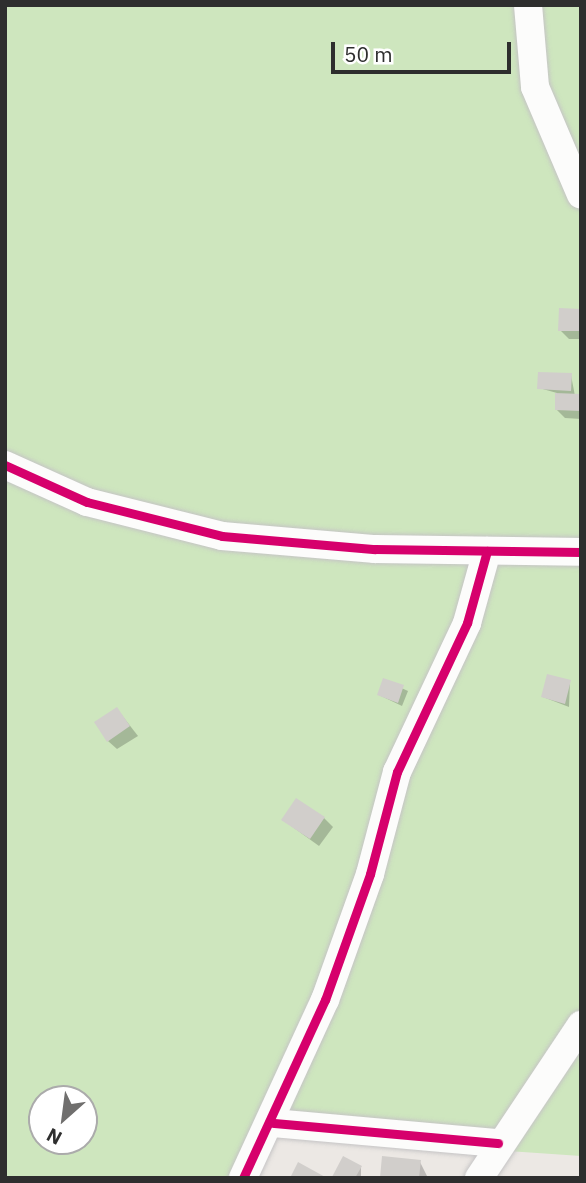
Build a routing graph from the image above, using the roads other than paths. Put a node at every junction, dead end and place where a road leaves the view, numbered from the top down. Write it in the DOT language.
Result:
graph roads {
  1 [pos="528,5"];
  2 [pos="581,195"];
  3 [pos="5,465"];
  4 [pos="487,551"];
  5 [pos="581,552"];
  6 [pos="581,1025"];
  7 [pos="273,1123"];
  8 [pos="498,1143"];
  9 [pos="243,1178"];
  10 [pos="479,1178"];
  1 -- 2 [label="street"];
  3 -- 4 [label="street"];
  4 -- 5 [label="street"];
  4 -- 7 [label="street"];
  6 -- 8 [label="street"];
  7 -- 8 [label="street"];
  7 -- 9 [label="street"];
  8 -- 10 [label="street"];
}
